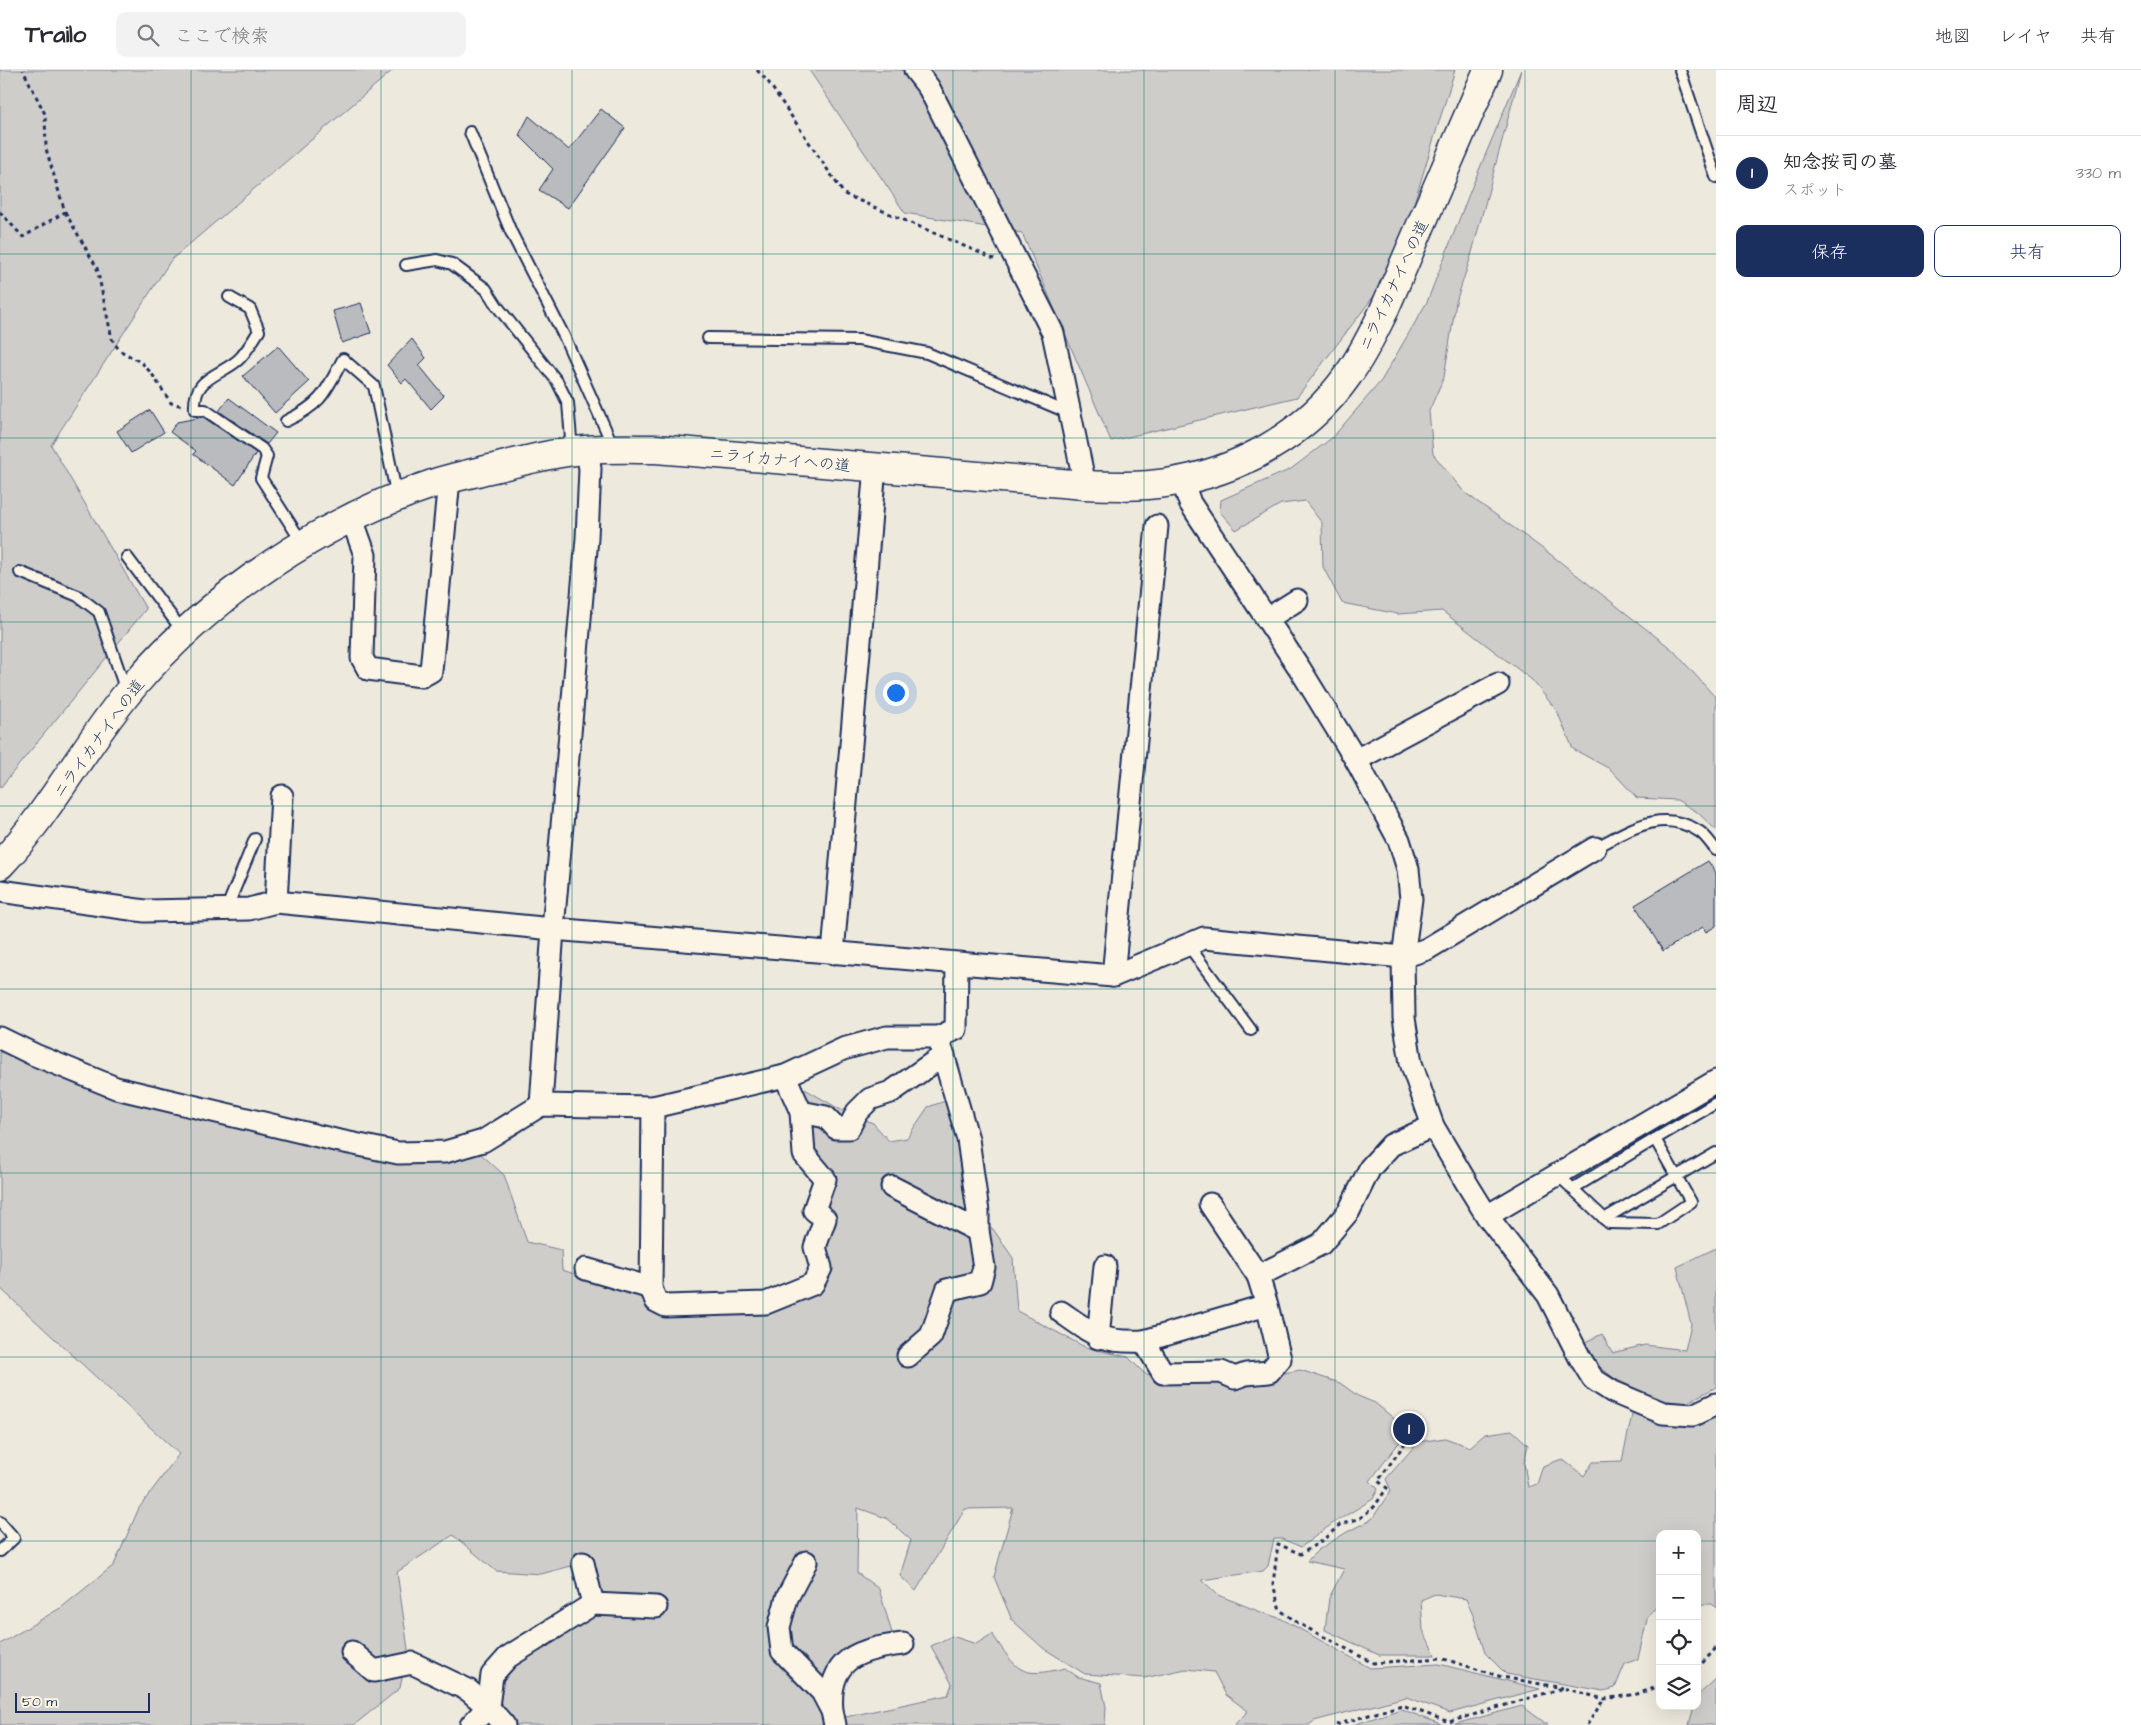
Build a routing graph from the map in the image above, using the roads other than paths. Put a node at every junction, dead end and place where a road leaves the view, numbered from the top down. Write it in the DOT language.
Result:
graph roads {
  1 [pos="915,70"];
  2 [pos="1488,70"];
  3 [pos="1680,70"];
  4 [pos="470,132"];
  5 [pos="1716,177"];
  6 [pos="406,266"];
  7 [pos="229,297"];
  8 [pos="708,338"];
  9 [pos="1070,414"];
  10 [pos="286,422"];
  11 [pos="614,450"];
  12 [pos="579,451"];
  13 [pos="876,467"];
  14 [pos="450,479"];
  15 [pos="1182,480"];
  16 [pos="1085,485"];
  17 [pos="398,498"];
  18 [pos="352,519"];
  19 [pos="1157,526"];
  20 [pos="306,543"];
  21 [pos="126,557"];
  22 [pos="20,572"];
  23 [pos="1297,600"];
  24 [pos="1267,620"];
  25 [pos="184,634"];
  26 [pos="1498,684"];
  27 [pos="127,694"];
  28 [pos="1356,760"];
  29 [pos="282,796"];
  30 [pos="256,839"];
  31 [pos="1594,848"];
  32 [pos="1716,850"];
  33 [pos="0,865"];
  34 [pos="0,891"];
  35 [pos="276,902"];
  36 [pos="226,910"];
  37 [pos="553,929"];
  38 [pos="1188,945"];
  39 [pos="833,952"];
  40 [pos="1403,957"];
  41 [pos="957,964"];
  42 [pos="1113,976"];
  43 [pos="1251,1030"];
  44 [pos="0,1038"];
  45 [pos="941,1046"];
  46 [pos="785,1076"];
  47 [pos="1716,1081"];
  48 [pos="1716,1103"];
  49 [pos="541,1105"];
  50 [pos="653,1107"];
  51 [pos="801,1112"];
  52 [pos="1433,1126"];
  53 [pos="1655,1139"];
  54 [pos="1716,1153"];
  55 [pos="1677,1176"];
  56 [pos="1565,1182"];
  57 [pos="892,1187"];
  58 [pos="1210,1204"];
  59 [pos="1487,1216"];
  60 [pos="1604,1219"];
  61 [pos="978,1231"];
  62 [pos="1105,1266"];
  63 [pos="586,1269"];
  64 [pos="1258,1276"];
  65 [pos="651,1288"];
  66 [pos="1267,1305"];
  67 [pos="1061,1312"];
  68 [pos="1098,1338"];
  69 [pos="1144,1341"];
  70 [pos="908,1356"];
  71 [pos="1716,1404"];
  72 [pos="0,1522"];
  73 [pos="0,1551"];
  74 [pos="806,1562"];
  75 [pos="583,1563"];
  76 [pos="593,1604"];
  77 [pos="656,1607"];
  78 [pos="904,1644"];
  79 [pos="352,1652"];
  80 [pos="488,1707"];
  81 [pos="833,1718"];
  82 [pos="471,1725"];
  83 [pos="504,1725"];
  1 -- 9 [label="street"];
  2 -- 15 [label="main road, ニライカナイへの道"];
  3 -- 5 [label="lane"];
  4 -- 11 [label="lane"];
  6 -- 12 [label="lane"];
  7 -- 20 [label="lane"];
  8 -- 9 [label="lane"];
  9 -- 16 [label="street"];
  10 -- 17 [label="lane"];
  11 -- 12 [label="main road, ニライカナイへの道"];
  11 -- 13 [label="main road, ニライカナイへの道"];
  12 -- 14 [label="main road, ニライカナイへの道"];
  12 -- 37 [label="street"];
  13 -- 16 [label="main road, ニライカナイへの道"];
  13 -- 39 [label="street"];
  14 -- 17 [label="main road, ニライカナイへの道"];
  14 -- 18 [label="street"];
  15 -- 16 [label="main road, ニライカナイへの道"];
  15 -- 24 [label="street"];
  17 -- 18 [label="main road, ニライカナイへの道"];
  18 -- 20 [label="main road, ニライカナイへの道"];
  19 -- 42 [label="street"];
  20 -- 25 [label="main road, ニライカナイへの道"];
  21 -- 25 [label="lane"];
  22 -- 27 [label="lane"];
  23 -- 24 [label="street"];
  24 -- 28 [label="street"];
  25 -- 27 [label="main road, ニライカナイへの道"];
  26 -- 28 [label="street"];
  27 -- 33 [label="main road, ニライカナイへの道"];
  28 -- 40 [label="street"];
  29 -- 35 [label="street"];
  30 -- 36 [label="lane"];
  31 -- 32 [label="lane"];
  31 -- 40 [label="street"];
  34 -- 36 [label="street"];
  35 -- 36 [label="street"];
  35 -- 37 [label="street"];
  37 -- 39 [label="street"];
  37 -- 49 [label="street"];
  38 -- 40 [label="street"];
  38 -- 42 [label="street"];
  38 -- 43 [label="lane"];
  39 -- 41 [label="street"];
  40 -- 52 [label="street"];
  41 -- 42 [label="street"];
  41 -- 45 [label="street"];
  44 -- 49 [label="street"];
  45 -- 46 [label="street"];
  45 -- 51 [label="street"];
  45 -- 61 [label="street"];
  46 -- 50 [label="street"];
  46 -- 51 [label="street"];
  47 -- 56 [label="street"];
  48 -- 53 [label="lane"];
  49 -- 50 [label="street"];
  50 -- 65 [label="street"];
  51 -- 65 [label="street"];
  52 -- 59 [label="street"];
  52 -- 64 [label="street"];
  53 -- 55 [label="lane"];
  53 -- 56 [label="lane"];
  54 -- 55 [label="lane"];
  55 -- 60 [label="lane"];
  55 -- 60 [label="lane"];
  56 -- 59 [label="street"];
  56 -- 60 [label="lane"];
  57 -- 61 [label="street"];
  58 -- 64 [label="street"];
  59 -- 71 [label="street"];
  61 -- 70 [label="street"];
  62 -- 68 [label="street"];
  63 -- 65 [label="street"];
  64 -- 66 [label="street"];
  66 -- 69 [label="street"];
  66 -- 69 [label="street"];
  67 -- 68 [label="street"];
  68 -- 69 [label="street"];
  72 -- 73 [label="lane"];
  74 -- 81 [label="street"];
  75 -- 76 [label="street"];
  76 -- 77 [label="street"];
  76 -- 80 [label="street"];
  78 -- 81 [label="street"];
  79 -- 80 [label="street"];
  80 -- 82 [label="street"];
  80 -- 83 [label="street"];
}
